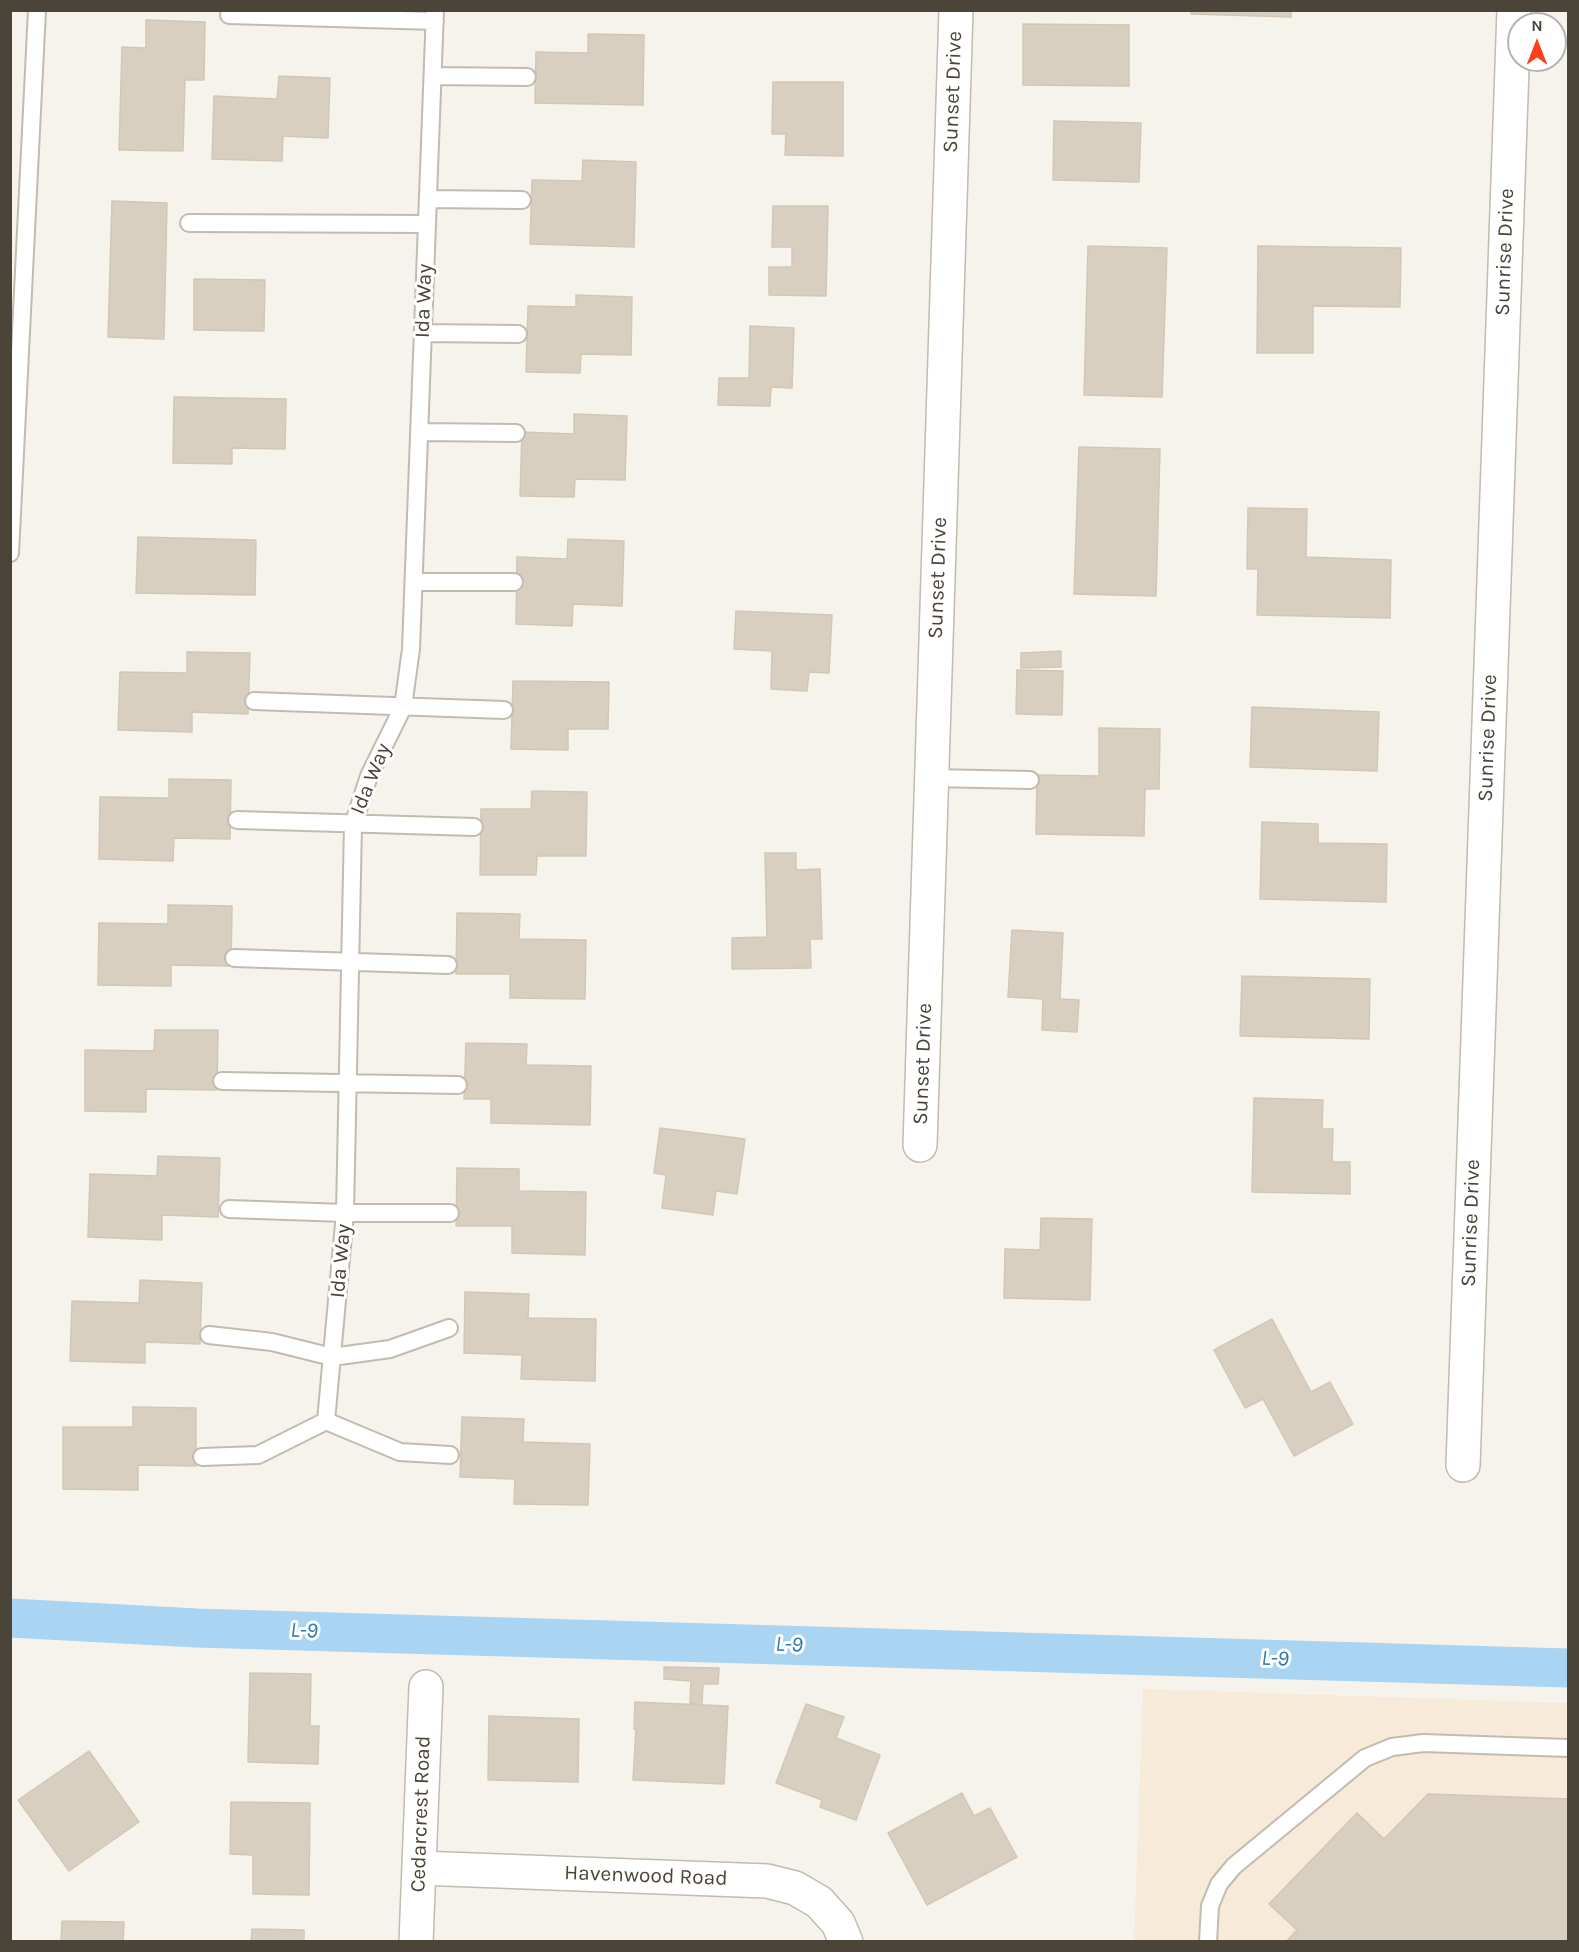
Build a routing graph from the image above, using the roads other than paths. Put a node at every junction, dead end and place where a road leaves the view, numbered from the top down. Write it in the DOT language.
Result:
graph roads {
  1 [pos="37,10"];
  2 [pos="956,10"];
  3 [pos="1514,10"];
  4 [pos="229,15"];
  5 [pos="435,16"];
  6 [pos="433,76"];
  7 [pos="527,77"];
  8 [pos="428,199"];
  9 [pos="522,200"];
  10 [pos="189,223"];
  11 [pos="427,224"];
  12 [pos="423,333"];
  13 [pos="518,334"];
  14 [pos="15,378"];
  15 [pos="420,432"];
  16 [pos="516,433"];
  17 [pos="12,481"];
  18 [pos="10,553"];
  19 [pos="414,582"];
  20 [pos="514,582"];
  21 [pos="254,701"];
  22 [pos="403,707"];
  23 [pos="504,710"];
  24 [pos="932,778"];
  25 [pos="1030,780"];
  26 [pos="237,820"];
  27 [pos="353,825"];
  28 [pos="474,827"];
  29 [pos="234,958"];
  30 [pos="350,962"];
  31 [pos="448,964"];
  32 [pos="222,1080"];
  33 [pos="348,1082"];
  34 [pos="458,1085"];
  35 [pos="920,1145"];
  36 [pos="229,1209"];
  37 [pos="345,1213"];
  38 [pos="450,1213"];
  39 [pos="449,1328"];
  40 [pos="209,1335"];
  41 [pos="332,1357"];
  42 [pos="326,1421"];
  43 [pos="450,1455"];
  44 [pos="202,1457"];
  45 [pos="1462,1465"];
  46 [pos="426,1687"];
  47 [pos="1569,1748"];
  48 [pos="419,1868"];
  49 [pos="416,1941"];
  50 [pos="846,1941"];
  51 [pos="1208,1941"];
  1 -- 14 [label="lane"];
  2 -- 24 [label="street, Sunset Drive"];
  3 -- 45 [label="street, Sunrise Drive"];
  4 -- 5 [label="lane"];
  5 -- 6 [label="lane, Ida Way"];
  6 -- 7 [label="lane"];
  6 -- 8 [label="lane, Ida Way"];
  8 -- 9 [label="lane"];
  8 -- 11 [label="lane, Ida Way"];
  10 -- 11 [label="lane"];
  11 -- 12 [label="lane, Ida Way"];
  12 -- 13 [label="lane"];
  12 -- 15 [label="lane, Ida Way"];
  14 -- 17 [label="lane"];
  15 -- 16 [label="lane"];
  15 -- 19 [label="lane, Ida Way"];
  17 -- 18 [label="lane"];
  19 -- 20 [label="lane"];
  19 -- 22 [label="lane, Ida Way"];
  21 -- 22 [label="lane"];
  22 -- 23 [label="lane"];
  22 -- 27 [label="lane, Ida Way"];
  24 -- 25 [label="lane"];
  24 -- 35 [label="street, Sunset Drive"];
  26 -- 27 [label="lane"];
  27 -- 28 [label="lane"];
  27 -- 30 [label="lane, Ida Way"];
  29 -- 30 [label="lane"];
  30 -- 31 [label="lane"];
  30 -- 33 [label="lane, Ida Way"];
  32 -- 33 [label="lane"];
  33 -- 34 [label="lane"];
  33 -- 37 [label="lane, Ida Way"];
  36 -- 37 [label="lane"];
  37 -- 38 [label="lane"];
  37 -- 41 [label="lane, Ida Way"];
  39 -- 41 [label="lane"];
  40 -- 41 [label="lane"];
  41 -- 42 [label="lane, Ida Way"];
  42 -- 43 [label="lane"];
  42 -- 44 [label="lane"];
  46 -- 48 [label="street, Cedarcrest Road"];
  47 -- 51 [label="lane"];
  48 -- 49 [label="street, Cedarcrest Road"];
  48 -- 50 [label="street, Havenwood Road"];
}
